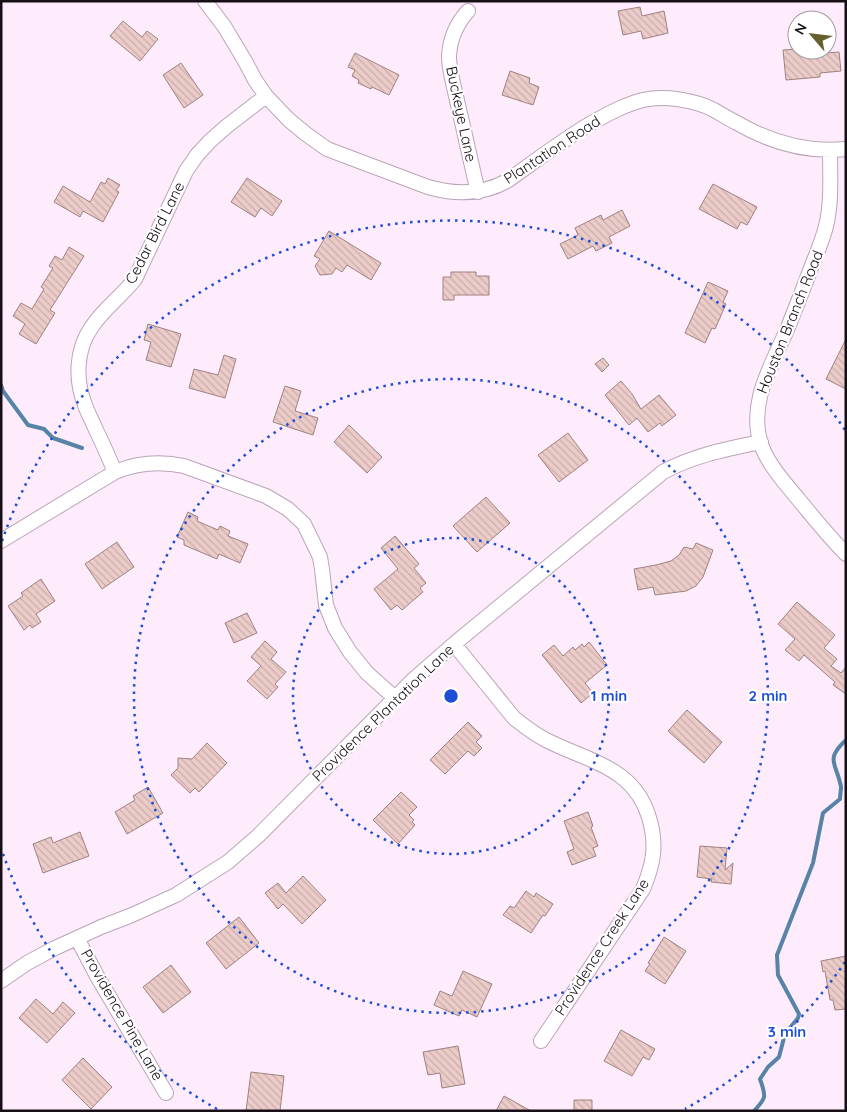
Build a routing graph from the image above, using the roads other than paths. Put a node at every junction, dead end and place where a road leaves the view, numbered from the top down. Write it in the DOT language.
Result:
graph roads {
  1 [pos="205,1"];
  2 [pos="468,11"];
  3 [pos="266,96"];
  4 [pos="846,148"];
  5 [pos="830,150"];
  6 [pos="478,192"];
  7 [pos="761,442"];
  8 [pos="115,472"];
  9 [pos="1,541"];
  10 [pos="846,554"];
  11 [pos="454,644"];
  12 [pos="395,698"];
  13 [pos="77,938"];
  14 [pos="1,981"];
  15 [pos="541,1041"];
  16 [pos="166,1092"];
  1 -- 3 [label="street, Plantation Road"];
  2 -- 6 [label="street, Buckeye Lane"];
  3 -- 6 [label="street, Plantation Road"];
  3 -- 8 [label="street, Cedar Bird Lane"];
  4 -- 5 [label="street, Plantation Road"];
  5 -- 6 [label="street, Plantation Road"];
  5 -- 7 [label="street, Houston Branch Road"];
  7 -- 10 [label="street, Houston Branch Road"];
  7 -- 11 [label="street, Providence Plantation Lane"];
  8 -- 9 [label="street"];
  8 -- 12 [label="street"];
  11 -- 12 [label="street, Providence Plantation Lane"];
  11 -- 15 [label="street, Providence Creek Lane"];
  12 -- 13 [label="street, Providence Plantation Lane"];
  13 -- 14 [label="street, Providence Plantation Lane"];
  13 -- 16 [label="street, Providence Pine Lane"];
}
